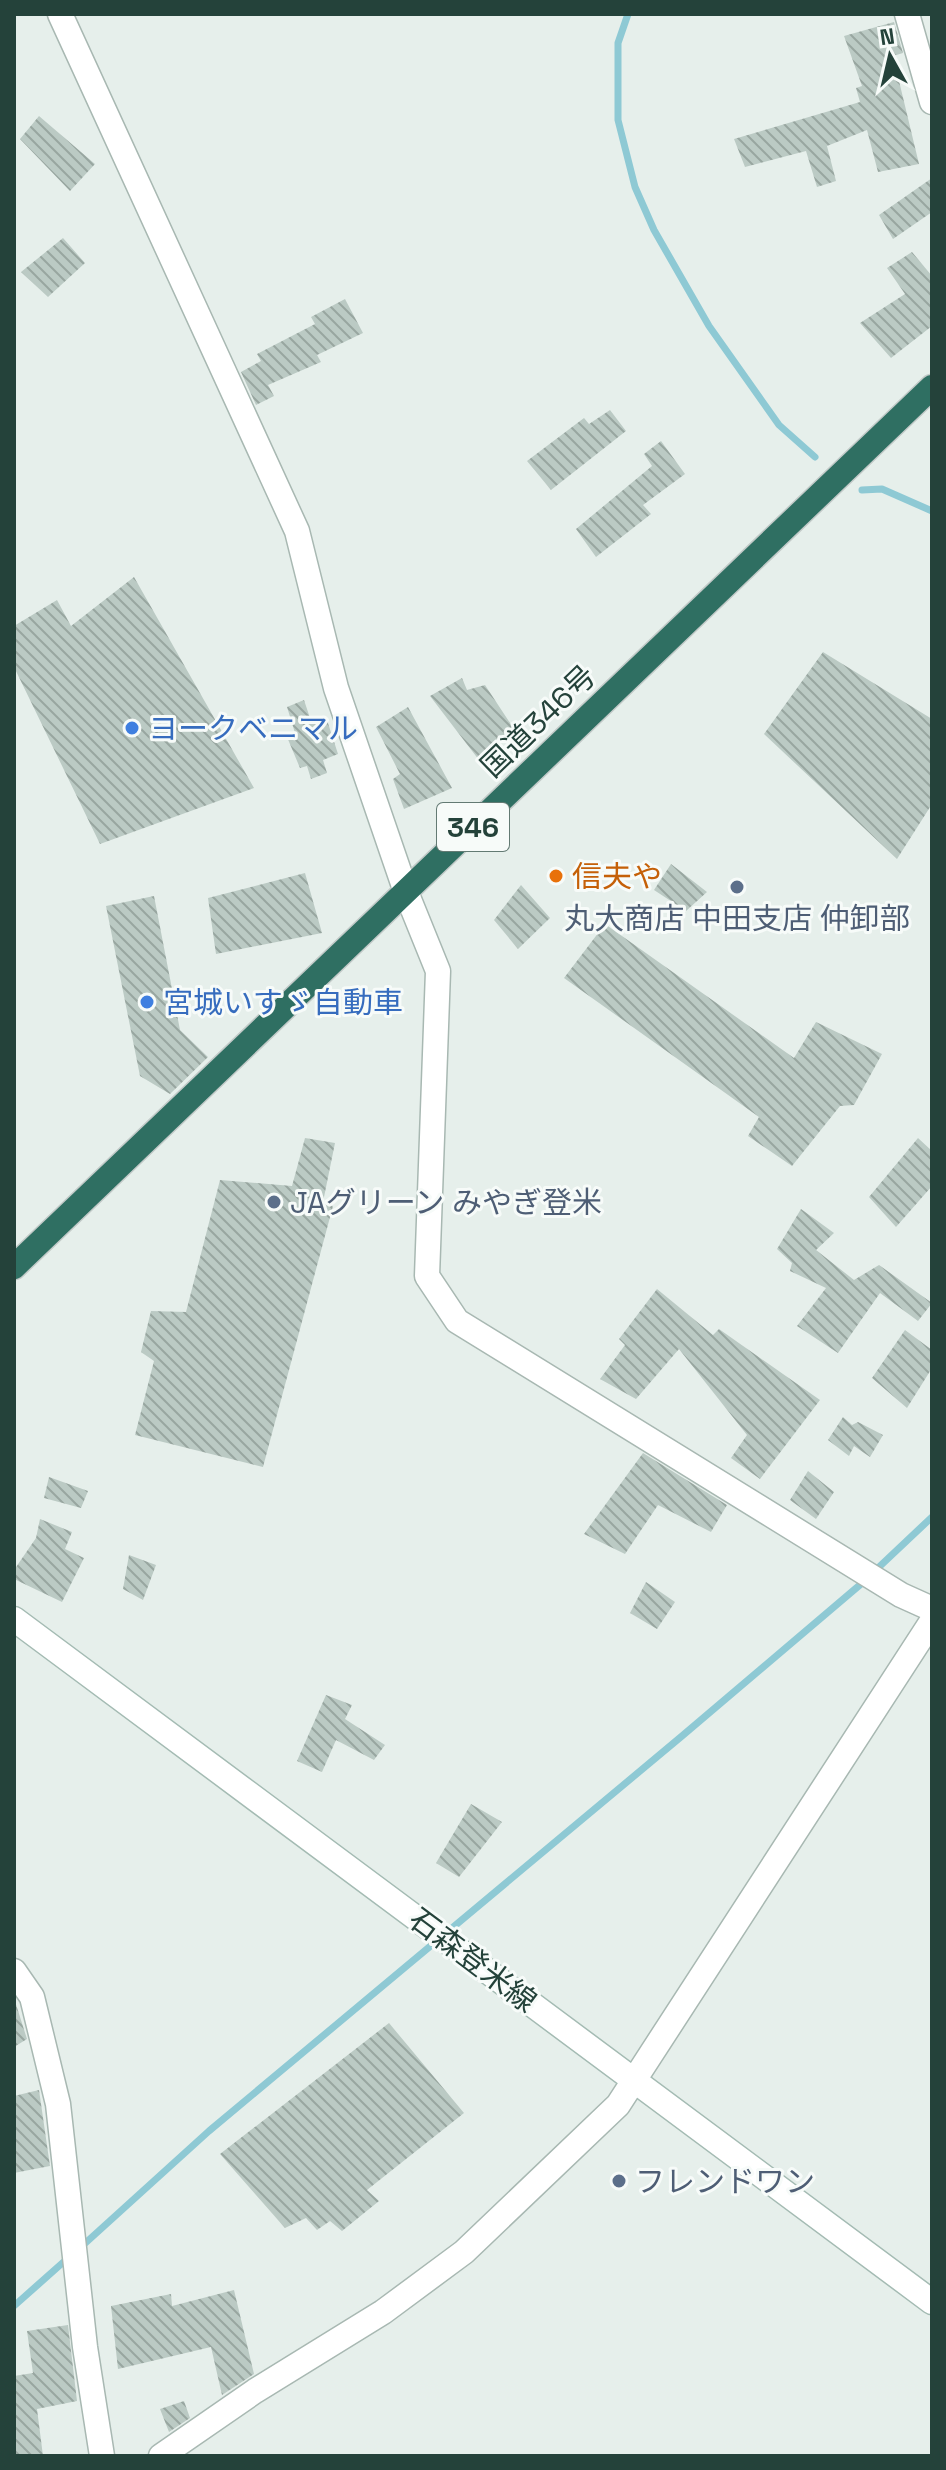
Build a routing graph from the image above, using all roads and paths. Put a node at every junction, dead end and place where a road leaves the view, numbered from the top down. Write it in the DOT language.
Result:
graph roads {
  1 [pos="60,14"];
  2 [pos="907,14"];
  3 [pos="932,102"];
  4 [pos="932,387"];
  5 [pos="406,892"];
  6 [pos="14,1267"];
  7 [pos="932,1609"];
  8 [pos="14,1619"];
  9 [pos="932,1621"];
  10 [pos="14,1971"];
  11 [pos="636,2081"];
  12 [pos="932,2302"];
  13 [pos="102,2456"];
  14 [pos="161,2456"];
  1 -- 5 [label="street"];
  2 -- 3 [label="street"];
  4 -- 5 [label="highway, 国道346号 / 346"];
  5 -- 6 [label="highway, 国道346号 / 346"];
  5 -- 7 [label="street"];
  8 -- 11 [label="street, 石森登米線"];
  9 -- 11 [label="street"];
  10 -- 13 [label="street"];
  11 -- 12 [label="street, 石森登米線"];
  11 -- 14 [label="street"];
}
